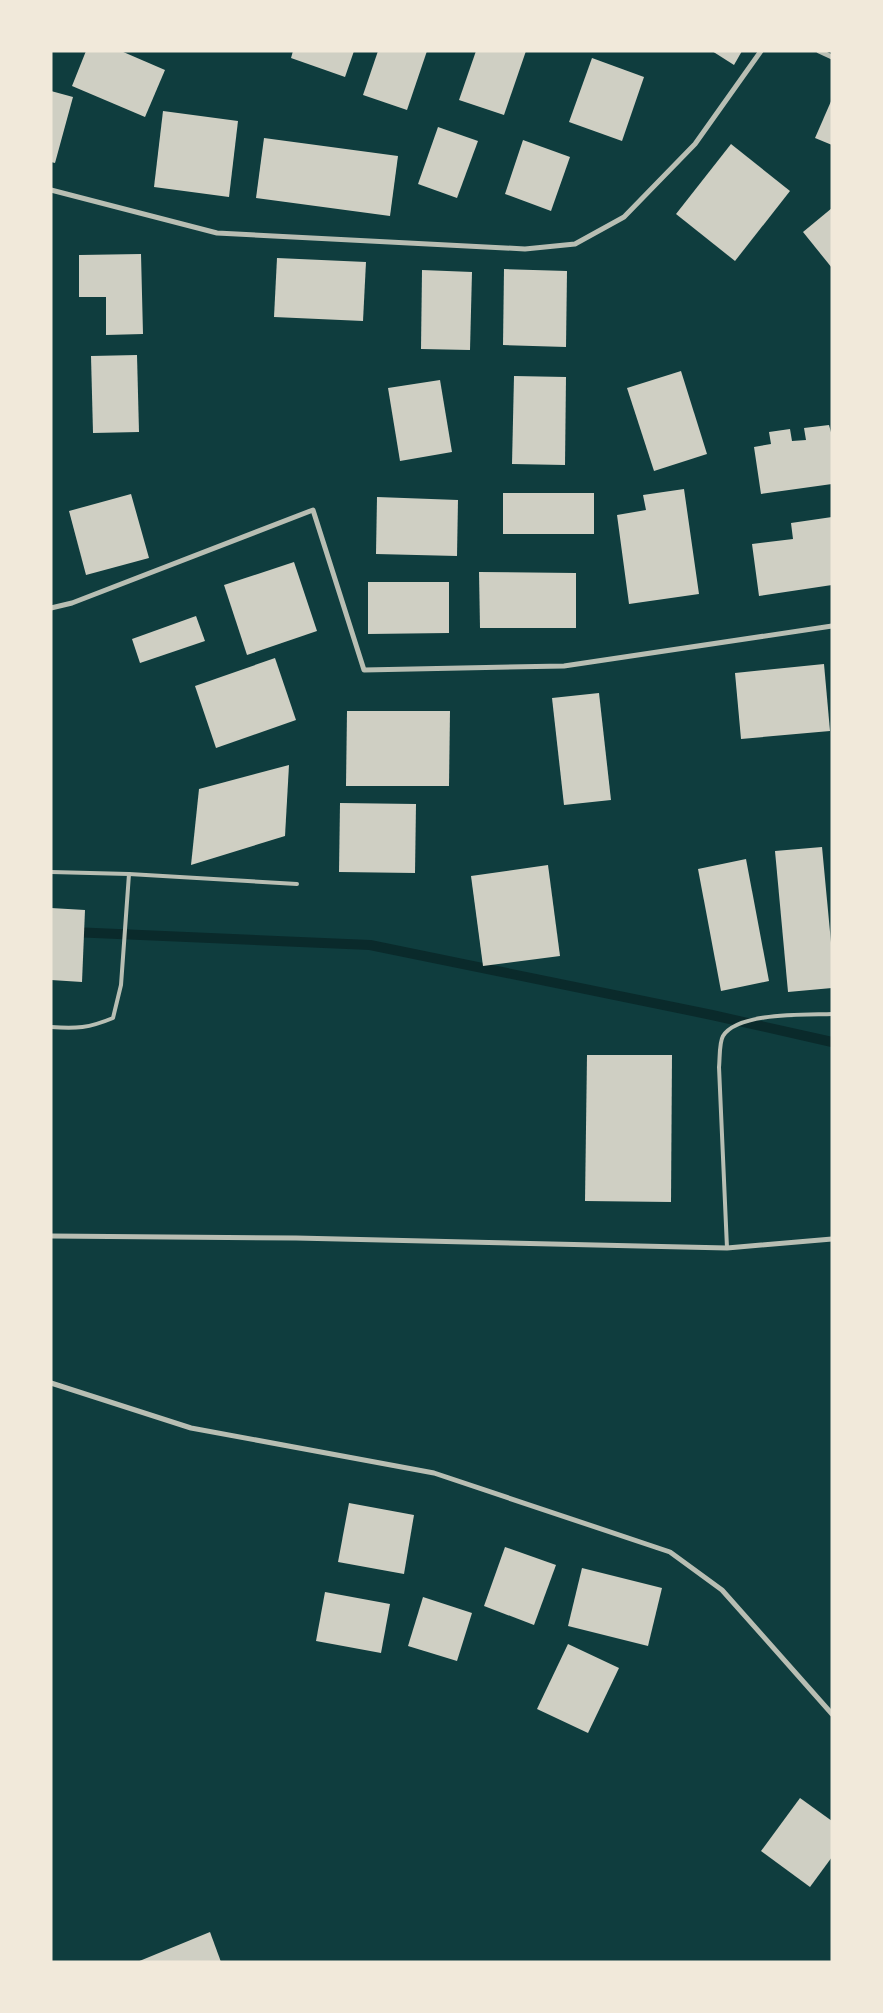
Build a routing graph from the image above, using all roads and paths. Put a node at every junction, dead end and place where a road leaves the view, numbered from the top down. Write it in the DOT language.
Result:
graph roads {
  1 [pos="761,51"];
  2 [pos="819,51"];
  3 [pos="832,57"];
  4 [pos="51,190"];
  5 [pos="51,608"];
  6 [pos="832,626"];
  7 [pos="51,872"];
  8 [pos="129,874"];
  9 [pos="297,884"];
  10 [pos="832,1014"];
  11 [pos="51,1027"];
  12 [pos="51,1236"];
  13 [pos="832,1240"];
  14 [pos="727,1248"];
  15 [pos="51,1383"];
  16 [pos="832,1714"];
  1 -- 4 [label="street"];
  2 -- 3 [label="street"];
  5 -- 6 [label="street"];
  7 -- 8 [label="lane"];
  8 -- 9 [label="lane"];
  8 -- 11 [label="lane"];
  10 -- 14 [label="lane"];
  12 -- 14 [label="street"];
  13 -- 14 [label="street"];
  15 -- 16 [label="street"];
}
